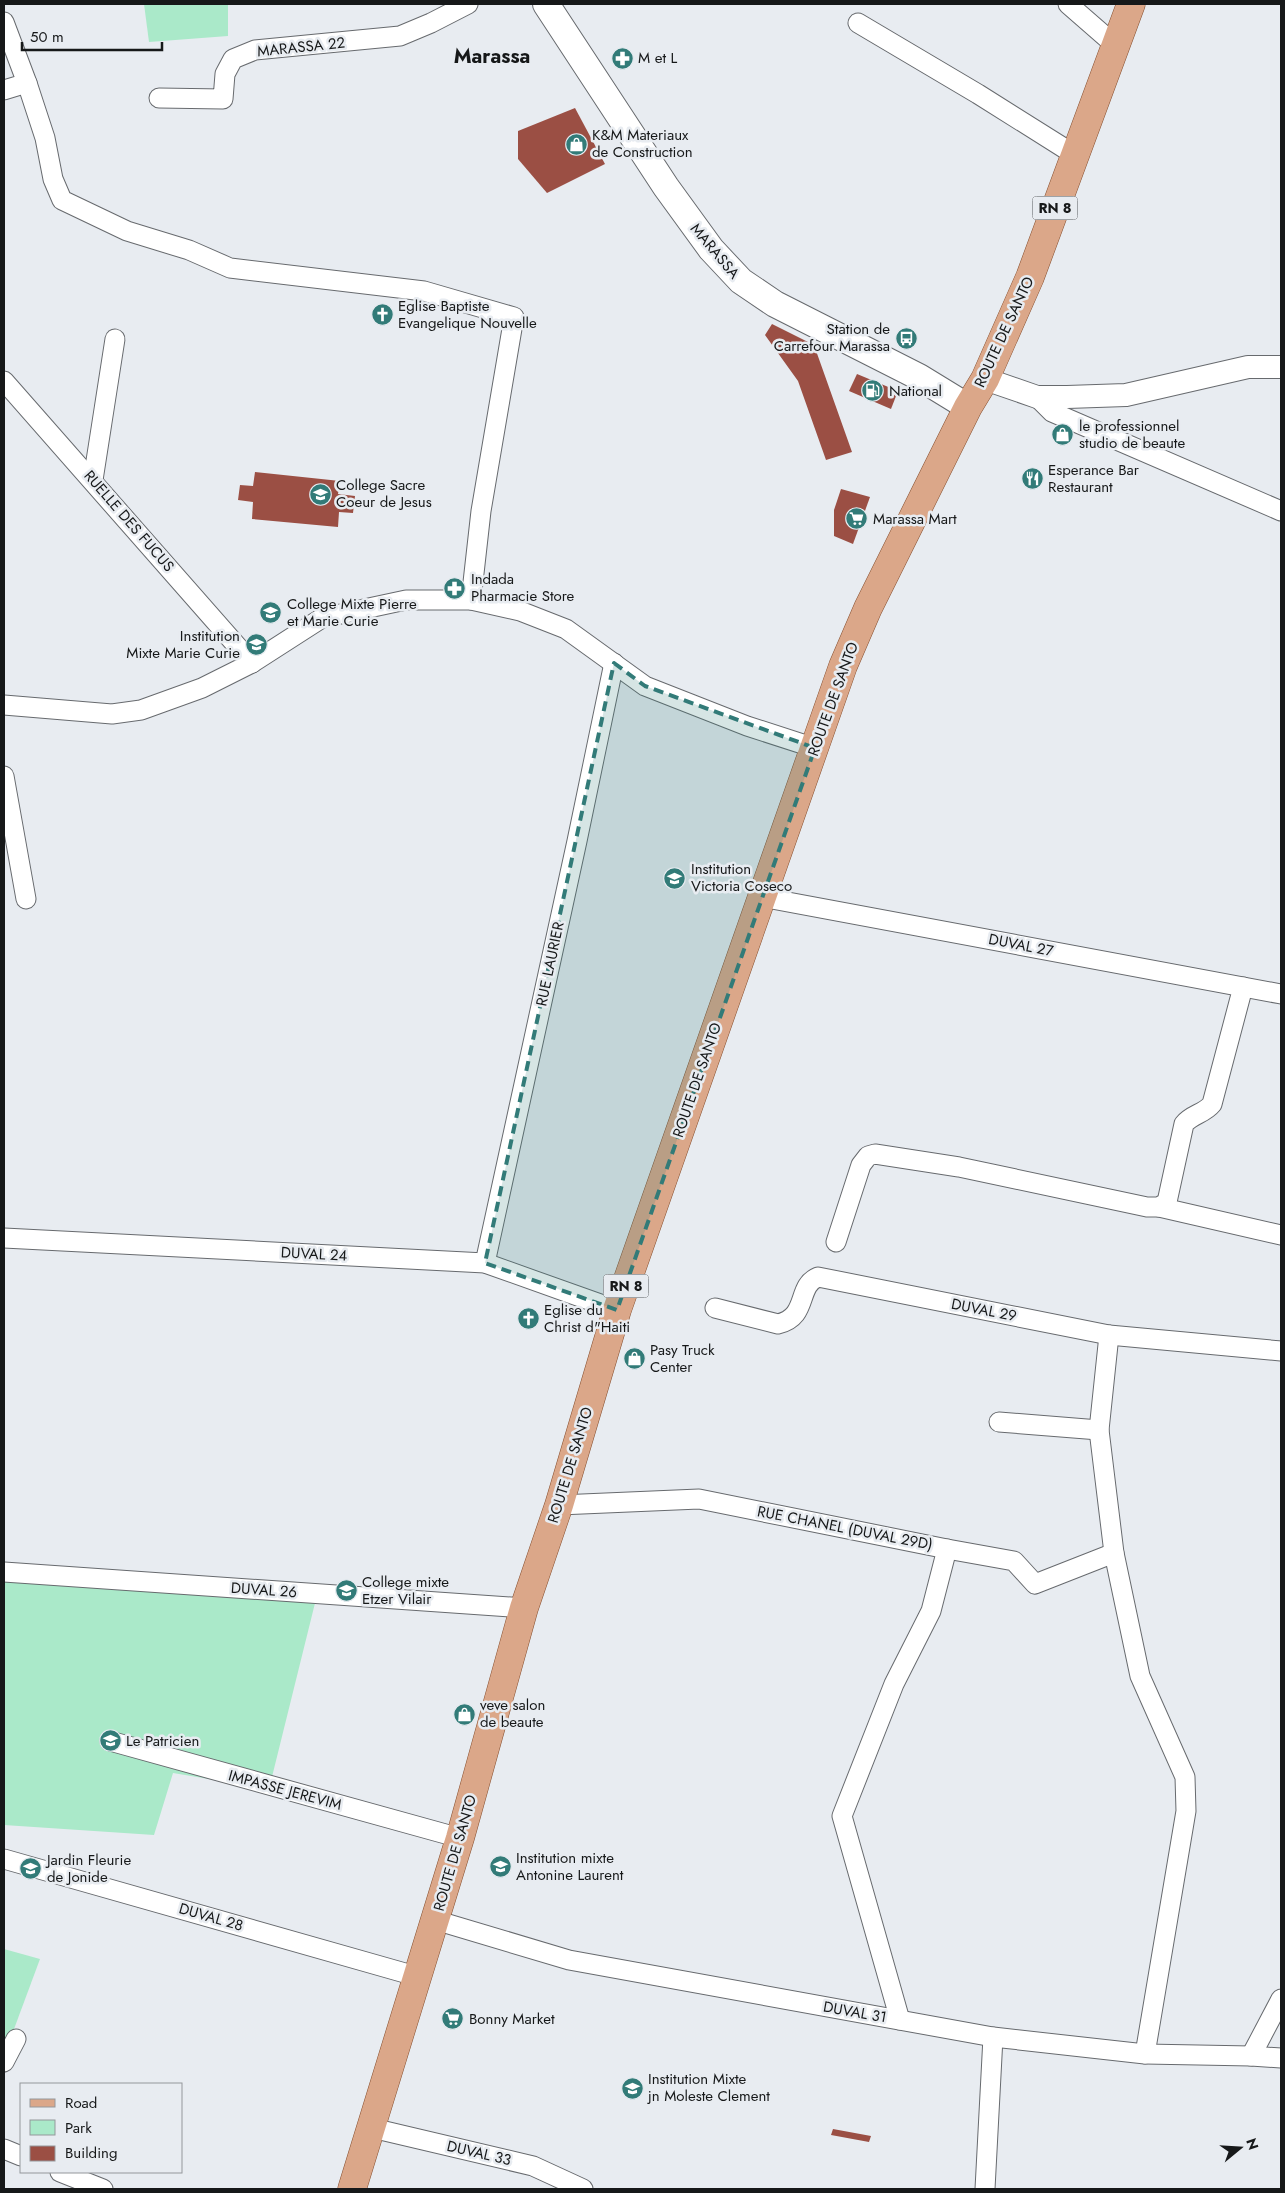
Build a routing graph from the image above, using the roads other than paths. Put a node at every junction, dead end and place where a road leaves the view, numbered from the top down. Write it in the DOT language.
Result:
graph roads {
  1 [pos="468,4"];
  2 [pos="546,4"];
  3 [pos="1068,4"];
  4 [pos="1131,4"];
  5 [pos="4,22"];
  6 [pos="858,23"];
  7 [pos="1115,45"];
  8 [pos="27,83"];
  9 [pos="4,90"];
  10 [pos="159,98"];
  11 [pos="1075,155"];
  12 [pos="115,339"];
  13 [pos="1281,367"];
  14 [pos="984,379"];
  15 [pos="4,381"];
  16 [pos="1037,397"];
  17 [pos="968,407"];
  18 [pos="93,480"];
  19 [pos="1281,511"];
  20 [pos="471,600"];
  21 [pos="252,663"];
  22 [pos="614,663"];
  23 [pos="4,706"];
  24 [pos="815,748"];
  25 [pos="4,776"];
  26 [pos="761,897"];
  27 [pos="26,899"];
  28 [pos="1243,987"];
  29 [pos="1281,994"];
  30 [pos="1159,1207"];
  31 [pos="1281,1235"];
  32 [pos="4,1238"];
  33 [pos="836,1242"];
  34 [pos="485,1263"];
  35 [pos="715,1308"];
  36 [pos="617,1310"];
  37 [pos="1109,1335"];
  38 [pos="1281,1351"];
  39 [pos="999,1422"];
  40 [pos="1099,1430"];
  41 [pos="559,1505"];
  42 [pos="947,1549"];
  43 [pos="1114,1553"];
  44 [pos="4,1572"];
  45 [pos="524,1608"];
  46 [pos="110,1741"];
  47 [pos="460,1838"];
  48 [pos="4,1859"];
  49 [pos="435,1920"];
  50 [pos="419,1977"];
  51 [pos="1281,1999"];
  52 [pos="900,2020"];
  53 [pos="993,2037"];
  54 [pos="16,2039"];
  55 [pos="1145,2054"];
  56 [pos="1251,2056"];
  57 [pos="1281,2058"];
  58 [pos="4,2062"];
  59 [pos="372,2128"];
  60 [pos="4,2149"];
  61 [pos="20,2156"];
  62 [pos="63,2173"];
  63 [pos="103,2189"];
  64 [pos="352,2189"];
  65 [pos="583,2189"];
  66 [pos="984,2189"];
  1 -- 10 [label="street, MARASSA 22"];
  2 -- 17 [label="main road, MARASSA"];
  3 -- 7 [label="street"];
  4 -- 7 [label="main road, ROUTE DE SANTO / RN 8"];
  5 -- 8 [label="street"];
  6 -- 11 [label="street"];
  7 -- 11 [label="main road, ROUTE DE SANTO / RN 8"];
  8 -- 9 [label="street"];
  8 -- 20 [label="street"];
  11 -- 14 [label="main road, ROUTE DE SANTO / RN 8"];
  12 -- 18 [label="street"];
  13 -- 16 [label="street"];
  14 -- 16 [label="street"];
  14 -- 17 [label="main road, ROUTE DE SANTO / RN 8"];
  15 -- 18 [label="street, RUELLE DES FUCUS"];
  16 -- 19 [label="street"];
  17 -- 24 [label="main road, ROUTE DE SANTO / RN 8"];
  18 -- 21 [label="street, RUELLE DES FUCUS"];
  20 -- 21 [label="street"];
  20 -- 22 [label="street"];
  21 -- 23 [label="street"];
  22 -- 24 [label="street"];
  22 -- 34 [label="street, RUE LAURIER"];
  24 -- 26 [label="main road, ROUTE DE SANTO / RN 8"];
  25 -- 27 [label="street"];
  26 -- 28 [label="street, DUVAL 27"];
  26 -- 36 [label="main road, ROUTE DE SANTO / RN 8"];
  28 -- 29 [label="street, DUVAL 27"];
  28 -- 30 [label="street"];
  30 -- 31 [label="street"];
  30 -- 33 [label="street"];
  32 -- 34 [label="street, DUVAL 24"];
  34 -- 36 [label="street, DUVAL 24"];
  35 -- 37 [label="street, DUVAL 29"];
  36 -- 41 [label="main road, ROUTE DE SANTO / RN 8"];
  37 -- 38 [label="street, DUVAL 29"];
  37 -- 40 [label="street"];
  39 -- 40 [label="street"];
  40 -- 43 [label="street"];
  41 -- 42 [label="street, RUE CHANEL (DUVAL 29D)"];
  41 -- 45 [label="main road, ROUTE DE SANTO / RN 8"];
  42 -- 43 [label="street, RUE CHANEL (DUVAL 29D)"];
  42 -- 52 [label="street"];
  43 -- 55 [label="street"];
  44 -- 45 [label="street, DUVAL 26"];
  45 -- 47 [label="main road, ROUTE DE SANTO / RN 8"];
  46 -- 47 [label="street, IMPASSE JEREVIM"];
  47 -- 49 [label="main road, ROUTE DE SANTO / RN 8"];
  48 -- 50 [label="street, DUVAL 28"];
  49 -- 50 [label="main road, ROUTE DE SANTO / RN 8"];
  49 -- 52 [label="street, DUVAL 31"];
  50 -- 59 [label="main road, ROUTE DE SANTO / RN 8"];
  51 -- 56 [label="street"];
  52 -- 53 [label="street, DUVAL 31"];
  53 -- 55 [label="street, DUVAL 31"];
  53 -- 66 [label="street"];
  54 -- 58 [label="street"];
  55 -- 56 [label="street, DUVAL 31"];
  56 -- 57 [label="street, DUVAL 31"];
  59 -- 64 [label="main road, ROUTE DE SANTO / RN 8"];
  59 -- 65 [label="street, DUVAL 33"];
  60 -- 61 [label="street"];
  62 -- 63 [label="street"];
}
